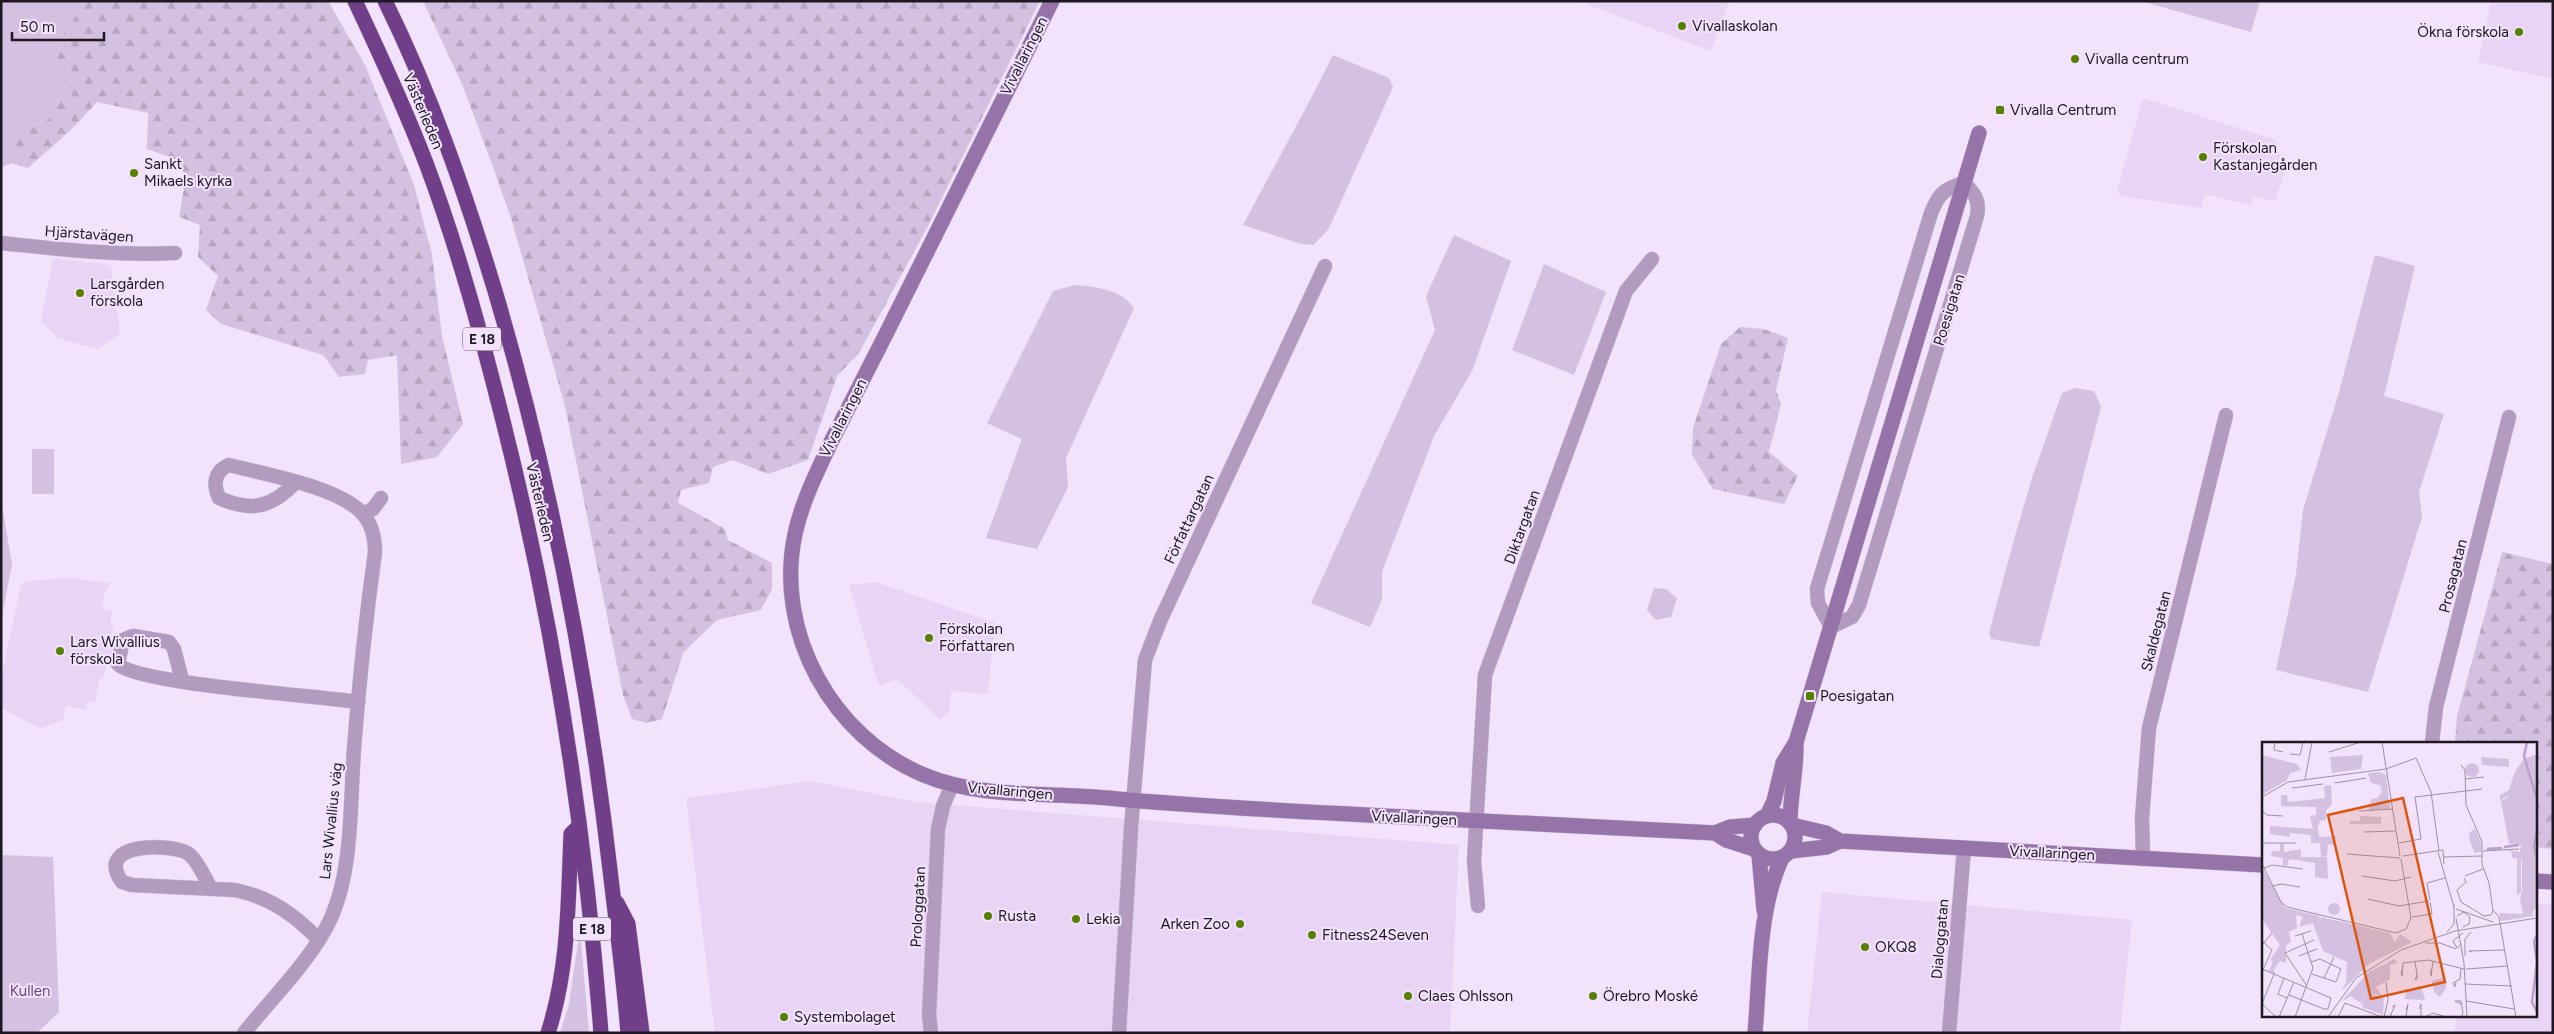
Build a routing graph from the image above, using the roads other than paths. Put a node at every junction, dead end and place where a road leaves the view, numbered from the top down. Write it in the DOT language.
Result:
graph roads {
  1 [pos="355,1"];
  2 [pos="384,1"];
  3 [pos="1052,1"];
  4 [pos="1979,134"];
  5 [pos="1964,183"];
  6 [pos="1,243"];
  7 [pos="175,253"];
  8 [pos="1652,259"];
  9 [pos="1325,266"];
  10 [pos="2226,415"];
  11 [pos="2509,418"];
  12 [pos="295,482"];
  13 [pos="381,498"];
  14 [pos="363,514"];
  15 [pos="1831,627"];
  16 [pos="182,680"];
  17 [pos="358,702"];
  18 [pos="1796,742"];
  19 [pos="2432,742"];
  20 [pos="952,785"];
  21 [pos="1134,800"];
  22 [pos="1477,821"];
  23 [pos="1761,821"];
  24 [pos="1791,824"];
  25 [pos="580,826"];
  26 [pos="1715,833"];
  27 [pos="1840,841"];
  28 [pos="1964,848"];
  29 [pos="1757,852"];
  30 [pos="1786,854"];
  31 [pos="2143,859"];
  32 [pos="2262,865"];
  33 [pos="2536,881"];
  34 [pos="2553,882"];
  35 [pos="211,888"];
  36 [pos="613,895"];
  37 [pos="1478,906"];
  38 [pos="1765,915"];
  39 [pos="318,939"];
  40 [pos="244,1033"];
  41 [pos="548,1033"];
  42 [pos="601,1033"];
  43 [pos="628,1033"];
  44 [pos="642,1033"];
  45 [pos="931,1033"];
  46 [pos="1119,1033"];
  47 [pos="1755,1033"];
  48 [pos="1949,1033"];
  1 -- 25 [label="highway, Västerleden / E 18"];
  2 -- 36 [label="highway, Västerleden / E 18"];
  3 -- 20 [label="street, Vivallaringen"];
  4 -- 5 [label="street, Poesigatan"];
  5 -- 15 [label="street, Poesigatan"];
  5 -- 15 [label="street, Poesigatan"];
  5 -- 15 [label="street"];
  6 -- 7 [label="street, Hjärstavägen"];
  8 -- 22 [label="street, Diktargatan"];
  9 -- 21 [label="street, Författargatan"];
  10 -- 31 [label="street, Skaldegatan"];
  11 -- 19 [label="street, Prosagatan"];
  12 -- 12 [label="street, Lars Wivallius väg"];
  12 -- 14 [label="street, Lars Wivallius väg"];
  13 -- 14 [label="street"];
  14 -- 17 [label="street, Lars Wivallius väg"];
  15 -- 18 [label="street, Poesigatan"];
  16 -- 16 [label="street"];
  16 -- 17 [label="street"];
  17 -- 39 [label="street, Lars Wivallius väg"];
  18 -- 23 [label="street, Poesigatan"];
  18 -- 24 [label="street, Poesigatan"];
  20 -- 21 [label="street, Vivallaringen"];
  20 -- 45 [label="street, Prologgatan"];
  21 -- 22 [label="street, Vivallaringen"];
  21 -- 46 [label="street"];
  22 -- 26 [label="street, Vivallaringen"];
  22 -- 37 [label="street, Diktargatan"];
  23 -- 24 [label="street"];
  23 -- 26 [label="street, Vivallaringen"];
  23 -- 29 [label="street"];
  24 -- 27 [label="street, Vivallaringen"];
  24 -- 30 [label="street"];
  25 -- 41 [label="highway, E 18"];
  25 -- 42 [label="highway, Västerleden / E 18"];
  26 -- 29 [label="street, Vivallaringen"];
  27 -- 28 [label="street, Vivallaringen"];
  27 -- 30 [label="street, Vivallaringen"];
  28 -- 31 [label="street, Vivallaringen"];
  28 -- 48 [label="street, Dialoggatan"];
  29 -- 30 [label="street"];
  29 -- 38 [label="street"];
  30 -- 38 [label="street"];
  31 -- 32 [label="street, Vivallaringen"];
  33 -- 34 [label="street"];
  35 -- 35 [label="street"];
  35 -- 39 [label="street"];
  36 -- 43 [label="highway, Västerleden / E 18"];
  36 -- 44 [label="highway, E 18"];
  38 -- 47 [label="street"];
  39 -- 40 [label="street, Lars Wivallius väg"];
}
